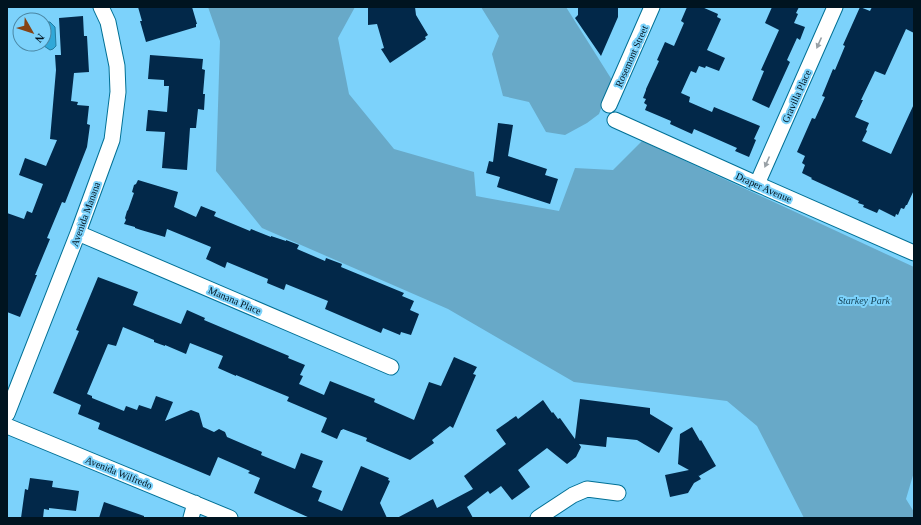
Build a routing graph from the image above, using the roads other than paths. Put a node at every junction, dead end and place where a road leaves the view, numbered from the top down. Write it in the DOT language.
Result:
graph roads {
  1 [pos="101,7"];
  2 [pos="652,7"];
  3 [pos="835,7"];
  4 [pos="609,104"];
  5 [pos="615,120"];
  6 [pos="757,184"];
  7 [pos="78,233"];
  8 [pos="914,253"];
  9 [pos="391,367"];
  10 [pos="7,414"];
  11 [pos="7,426"];
  12 [pos="618,493"];
  13 [pos="195,503"];
  14 [pos="191,518"];
  15 [pos="230,518"];
  16 [pos="538,518"];
  1 -- 7 [label="street, Avenida Manana"];
  2 -- 4 [label="street, Rosemont Street"];
  3 -- 6 [label="street, Gravilla Place, one-way"];
  5 -- 6 [label="street, Draper Avenue"];
  6 -- 8 [label="street, Draper Avenue"];
  7 -- 9 [label="street, Manana Place"];
  7 -- 10 [label="street, Avenida Manana"];
  11 -- 13 [label="street, Avenida Wilfredo"];
  12 -- 16 [label="street"];
  13 -- 14 [label="street"];
  13 -- 15 [label="street, Avenida Wilfredo"];
}
